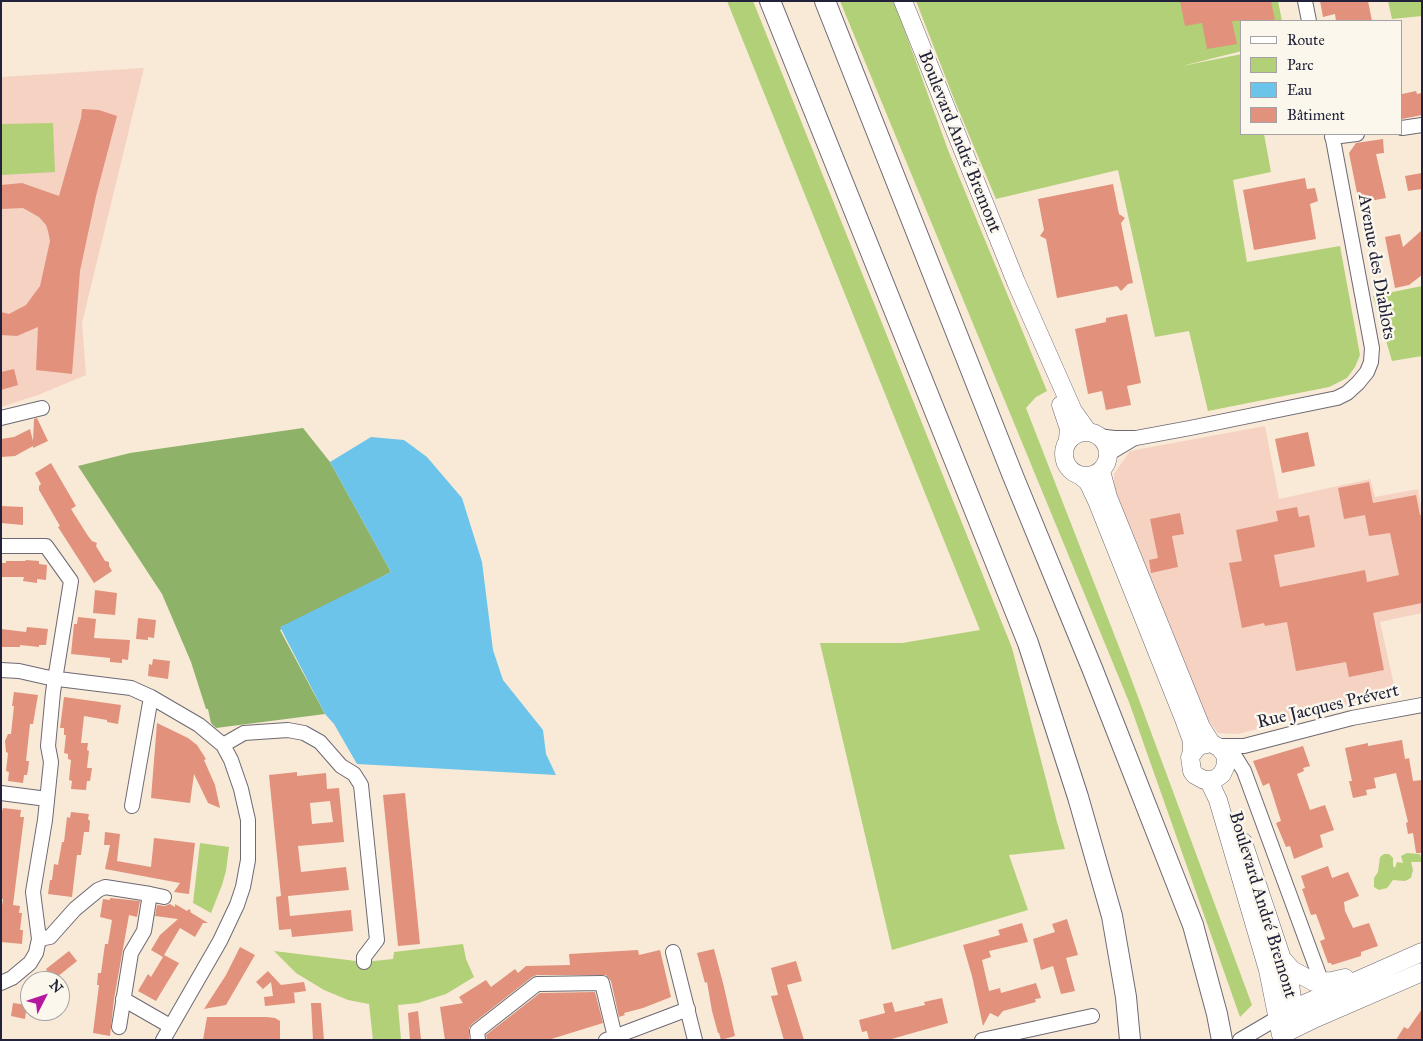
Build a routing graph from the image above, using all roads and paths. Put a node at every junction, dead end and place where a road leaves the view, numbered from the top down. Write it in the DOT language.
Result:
graph roads {
  1 [pos="770,1"];
  2 [pos="825,1"];
  3 [pos="903,1"];
  4 [pos="1305,1"];
  5 [pos="1309,20"];
  6 [pos="1422,125"];
  7 [pos="1403,128"];
  8 [pos="1332,135"];
  9 [pos="1016,282"];
  10 [pos="42,408"];
  11 [pos="1,418"];
  12 [pos="1093,434"];
  13 [pos="1136,438"];
  14 [pos="1068,439"];
  15 [pos="1108,454"];
  16 [pos="1101,471"];
  17 [pos="1082,476"];
  18 [pos="1,546"];
  19 [pos="1,670"];
  20 [pos="55,679"];
  21 [pos="151,697"];
  22 [pos="1422,705"];
  23 [pos="1214,744"];
  24 [pos="223,745"];
  25 [pos="1192,752"];
  26 [pos="1232,760"];
  27 [pos="1209,780"];
  28 [pos="1,793"];
  29 [pos="47,799"];
  30 [pos="132,806"];
  31 [pos="150,894"];
  32 [pos="164,898"];
  33 [pos="39,939"];
  34 [pos="673,952"];
  35 [pos="1422,952"];
  36 [pos="1281,956"];
  37 [pos="364,962"];
  38 [pos="1389,966"];
  39 [pos="1422,972"];
  40 [pos="1,983"];
  41 [pos="1322,983"];
  42 [pos="123,999"];
  43 [pos="688,1009"];
  44 [pos="1286,1013"];
  45 [pos="1092,1016"];
  46 [pos="170,1026"];
  47 [pos="119,1027"];
  48 [pos="1288,1037"];
  49 [pos="611,1038"];
  50 [pos="163,1040"];
  51 [pos="478,1040"];
  52 [pos="695,1040"];
  53 [pos="982,1040"];
  54 [pos="1130,1040"];
  55 [pos="1222,1040"];
  56 [pos="1240,1040"];
  1 -- 54 [label="highway"];
  2 -- 55 [label="highway"];
  3 -- 9 [label="main road, Boulevard André Bremont"];
  4 -- 5 [label="street"];
  6 -- 7 [label="street"];
  8 -- 13 [label="street, Avenue des Diablots"];
  9 -- 12 [label="main road, Boulevard André Bremont"];
  9 -- 14 [label="main road, Boulevard André Bremont"];
  10 -- 11 [label="street"];
  12 -- 13 [label="street, Avenue des Diablots"];
  12 -- 14 [label="main road"];
  12 -- 15 [label="main road"];
  13 -- 15 [label="street, Avenue des Diablots"];
  14 -- 17 [label="main road"];
  15 -- 16 [label="main road"];
  16 -- 17 [label="main road"];
  16 -- 23 [label="main road"];
  17 -- 25 [label="main road"];
  18 -- 20 [label="street"];
  19 -- 20 [label="street"];
  20 -- 21 [label="street"];
  20 -- 29 [label="street"];
  21 -- 24 [label="street"];
  21 -- 30 [label="street"];
  22 -- 26 [label="street, Rue Jacques Prévert"];
  23 -- 25 [label="main road"];
  23 -- 26 [label="main road"];
  24 -- 37 [label="street"];
  24 -- 46 [label="street"];
  25 -- 27 [label="main road"];
  26 -- 27 [label="main road"];
  26 -- 36 [label="main road, Boulevard André Bremont"];
  26 -- 41 [label="street"];
  27 -- 44 [label="main road, Boulevard André Bremont"];
  28 -- 29 [label="street"];
  29 -- 33 [label="street"];
  31 -- 32 [label="street"];
  31 -- 33 [label="street"];
  31 -- 42 [label="street"];
  33 -- 40 [label="street"];
  34 -- 43 [label="street"];
  35 -- 38 [label="main road"];
  36 -- 41 [label="main road"];
  36 -- 44 [label="main road, Boulevard André Bremont"];
  38 -- 41 [label="main road"];
  38 -- 44 [label="main road"];
  39 -- 48 [label="main road"];
  42 -- 46 [label="street"];
  42 -- 47 [label="street"];
  43 -- 49 [label="street"];
  43 -- 52 [label="street"];
  44 -- 48 [label="main road, Boulevard André Bremont"];
  44 -- 56 [label="street"];
  45 -- 53 [label="street"];
  46 -- 50 [label="street"];
  49 -- 51 [label="street"];
}
